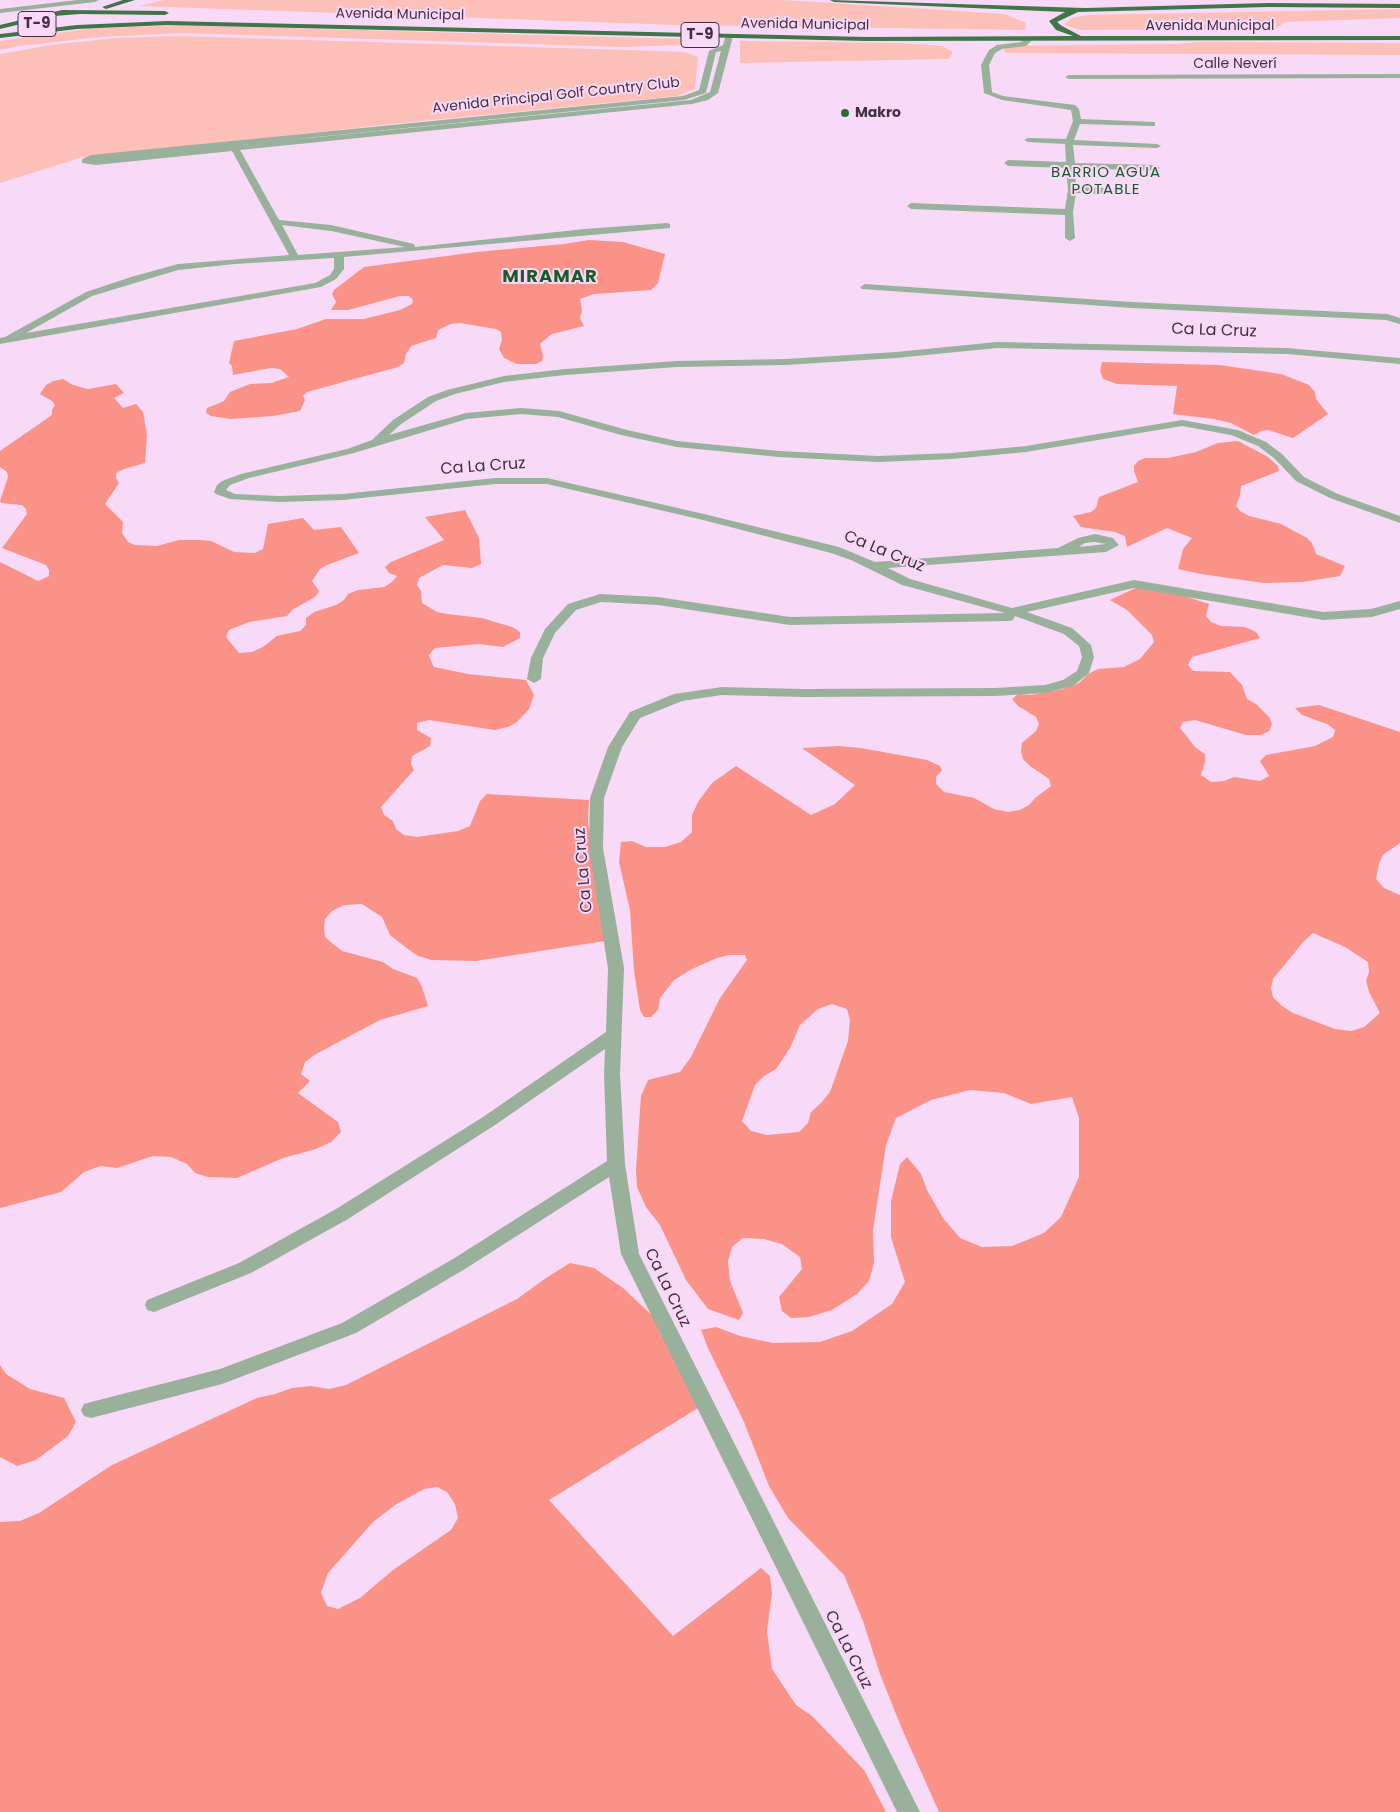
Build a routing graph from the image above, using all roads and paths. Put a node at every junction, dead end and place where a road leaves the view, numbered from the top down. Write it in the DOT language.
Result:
graph roads {
  1 [pos="97,0"];
  2 [pos="834,0"];
  3 [pos="905,0"];
  4 [pos="1300,0"];
  5 [pos="128,1"];
  6 [pos="1400,6"];
  7 [pos="1006,9"];
  8 [pos="1086,10"];
  9 [pos="0,11"];
  10 [pos="86,12"];
  11 [pos="103,12"];
  12 [pos="132,12"];
  13 [pos="76,13"];
  14 [pos="54,14"];
  15 [pos="171,14"];
  16 [pos="1035,18"];
  17 [pos="372,19"];
  18 [pos="390,20"];
  19 [pos="399,20"];
  20 [pos="90,23"];
  21 [pos="125,24"];
  22 [pos="0,27"];
  23 [pos="1047,28"];
  24 [pos="0,35"];
  25 [pos="729,36"];
  26 [pos="1079,36"];
  27 [pos="1400,36"];
  28 [pos="1031,38"];
  29 [pos="727,46"];
  30 [pos="1400,76"];
  31 [pos="1069,77"];
  32 [pos="1077,121"];
  33 [pos="1152,124"];
  34 [pos="1028,140"];
  35 [pos="1069,142"];
  36 [pos="216,145"];
  37 [pos="1157,146"];
  38 [pos="234,147"];
  39 [pos="1008,163"];
  40 [pos="1069,165"];
  41 [pos="1156,168"];
  42 [pos="1072,190"];
  43 [pos="1110,191"];
  44 [pos="911,206"];
  45 [pos="1069,212"];
  46 [pos="276,222"];
  47 [pos="667,226"];
  48 [pos="1070,238"];
  49 [pos="422,249"];
  50 [pos="338,255"];
  51 [pos="295,256"];
  52 [pos="865,287"];
  53 [pos="1400,321"];
  54 [pos="5,340"];
  55 [pos="1400,361"];
  56 [pos="376,442"];
  57 [pos="1400,520"];
  58 [pos="1060,552"];
  59 [pos="870,566"];
  60 [pos="1400,605"];
  61 [pos="1011,612"];
  62 [pos="1028,616"];
  63 [pos="534,679"];
  64 [pos="613,1034"];
  65 [pos="616,1164"];
  66 [pos="154,1305"];
  67 [pos="91,1410"];
  68 [pos="909,1812"];
  1 -- 9 [label="street"];
  1 -- 13 [label="highway, T-9"];
  1 -- 14 [label="highway, T-9"];
  2 -- 7 [label="highway"];
  3 -- 4 [label="highway"];
  5 -- 10 [label="highway, T-9"];
  5 -- 12 [label="highway, T-9"];
  6 -- 8 [label="highway"];
  7 -- 8 [label="highway"];
  7 -- 16 [label="highway"];
  8 -- 26 [label="highway"];
  10 -- 11 [label="highway, T-9"];
  10 -- 13 [label="highway, T-9"];
  11 -- 12 [label="highway, T-9"];
  11 -- 20 [label="highway, T-9"];
  12 -- 15 [label="highway, T-9"];
  13 -- 14 [label="highway, T-9"];
  13 -- 20 [label="highway, T-9"];
  13 -- 24 [label="highway, T-9"];
  14 -- 22 [label="highway, T-9"];
  17 -- 18 [label="highway, Avenida Municipal"];
  19 -- 28 [label="highway, Avenida Municipal / T-9"];
  20 -- 21 [label="highway, T-9"];
  21 -- 24 [label="highway, Avenida Municipal / T-9"];
  21 -- 25 [label="highway, Avenida Municipal / T-9"];
  23 -- 28 [label="highway"];
  25 -- 28 [label="highway, Avenida Municipal / T-9"];
  25 -- 29 [label="street"];
  26 -- 27 [label="highway, Avenida Municipal / T-9"];
  26 -- 28 [label="highway, Avenida Municipal / T-9"];
  27 -- 28 [label="highway, Avenida Municipal / T-9"];
  28 -- 32 [label="street"];
  29 -- 36 [label="street, Avenida Principal Golf Country Club"];
  29 -- 38 [label="street, Avenida Principal Golf Country Club"];
  30 -- 31 [label="street, Calle Neverí"];
  32 -- 33 [label="street"];
  32 -- 35 [label="street"];
  34 -- 35 [label="street"];
  35 -- 37 [label="street"];
  35 -- 40 [label="street"];
  36 -- 38 [label="street"];
  36 -- 38 [label="street, Avenida Principal Golf Country Club"];
  38 -- 46 [label="street"];
  39 -- 40 [label="street"];
  40 -- 41 [label="street"];
  40 -- 42 [label="street"];
  42 -- 43 [label="street"];
  42 -- 45 [label="street"];
  44 -- 45 [label="street"];
  45 -- 48 [label="street"];
  46 -- 49 [label="street"];
  46 -- 51 [label="street"];
  47 -- 49 [label="street"];
  49 -- 50 [label="street"];
  50 -- 51 [label="street"];
  50 -- 54 [label="street"];
  51 -- 54 [label="street"];
  52 -- 53 [label="street"];
  55 -- 56 [label="street, Ca La Cruz"];
  56 -- 57 [label="street"];
  56 -- 59 [label="street, Ca La Cruz"];
  58 -- 59 [label="street"];
  59 -- 61 [label="street, Ca La Cruz"];
  60 -- 61 [label="street"];
  61 -- 62 [label="street, Ca La Cruz"];
  62 -- 63 [label="street"];
  62 -- 64 [label="street, Ca La Cruz"];
  64 -- 65 [label="street, Ca La Cruz"];
  64 -- 66 [label="street"];
  65 -- 67 [label="street"];
  65 -- 68 [label="street, Ca La Cruz"];
}
